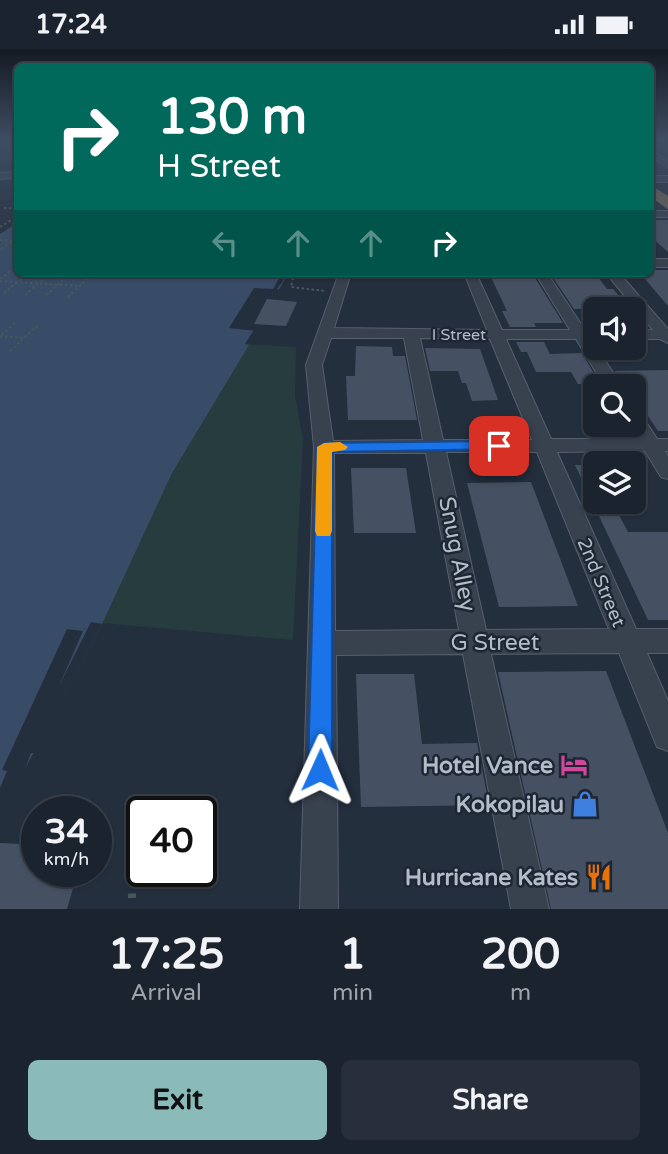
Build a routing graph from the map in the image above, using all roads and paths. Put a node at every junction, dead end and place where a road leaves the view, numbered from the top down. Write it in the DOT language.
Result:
graph roads {
  1 [pos="654,192"];
  2 [pos="668,204"];
  3 [pos="4,208"];
  4 [pos="14,209"];
  5 [pos="0,240"];
  6 [pos="13,241"];
  7 [pos="1,249"];
  8 [pos="11,271"];
  9 [pos="24,277"];
  10 [pos="46,277"];
  11 [pos="67,277"];
  12 [pos="89,277"];
  13 [pos="293,277"];
  14 [pos="344,277"];
  15 [pos="472,277"];
  16 [pos="544,277"];
  17 [pos="616,277"];
  18 [pos="0,280"];
  19 [pos="17,282"];
  20 [pos="38,284"];
  21 [pos="58,285"];
  22 [pos="79,286"];
  23 [pos="338,292"];
  24 [pos="4,293"];
  25 [pos="25,295"];
  26 [pos="46,295"];
  27 [pos="68,297"];
  28 [pos="16,322"];
  29 [pos="39,324"];
  30 [pos="583,328"];
  31 [pos="324,333"];
  32 [pos="411,334"];
  33 [pos="496,335"];
  34 [pos="583,335"];
  35 [pos="646,335"];
  36 [pos="667,335"];
  37 [pos="0,336"];
  38 [pos="25,338"];
  39 [pos="10,351"];
  40 [pos="646,431"];
  41 [pos="659,445"];
  42 [pos="436,446"];
  43 [pos="544,446"];
  44 [pos="324,447"];
  45 [pos="668,472"];
  46 [pos="627,641"];
  47 [pos="668,641"];
  48 [pos="475,642"];
  49 [pos="323,643"];
  50 [pos="668,736"];
  51 [pos="144,895"];
  52 [pos="128,896"];
  53 [pos="319,909"];
  54 [pos="530,909"];
  1 -- 2 [label="highway"];
  3 -- 4 [label="path"];
  5 -- 6 [label="path"];
  6 -- 7 [label="path"];
  8 -- 18 [label="path"];
  9 -- 19 [label="path"];
  10 -- 20 [label="path"];
  11 -- 21 [label="path"];
  12 -- 22 [label="path"];
  13 -- 23 [label="path"];
  14 -- 23 [label="street"];
  15 -- 33 [label="street, 2nd Street"];
  16 -- 30 [label="street"];
  17 -- 36 [label="street"];
  18 -- 19 [label="path"];
  19 -- 20 [label="path"];
  19 -- 24 [label="path"];
  20 -- 21 [label="path"];
  20 -- 25 [label="path"];
  21 -- 22 [label="path"];
  21 -- 26 [label="path"];
  22 -- 27 [label="path"];
  23 -- 31 [label="street"];
  28 -- 37 [label="path"];
  29 -- 38 [label="path"];
  31 -- 32 [label="street, I Street"];
  31 -- 44 [label="street"];
  32 -- 33 [label="street, I Street"];
  32 -- 42 [label="street, Snug Alley"];
  33 -- 34 [label="street, I Street"];
  33 -- 43 [label="street, 2nd Street"];
  35 -- 36 [label="street"];
  37 -- 38 [label="path"];
  38 -- 39 [label="path"];
  40 -- 41 [label="street"];
  41 -- 43 [label="street"];
  41 -- 45 [label="street"];
  42 -- 43 [label="street"];
  42 -- 44 [label="street"];
  42 -- 48 [label="street, Snug Alley"];
  43 -- 46 [label="street, 2nd Street"];
  44 -- 49 [label="street"];
  46 -- 47 [label="street, G Street"];
  46 -- 48 [label="street, G Street"];
  46 -- 50 [label="street, 2nd Street"];
  48 -- 49 [label="street, G Street"];
  48 -- 54 [label="street, Snug Alley"];
  49 -- 53 [label="street"];
  51 -- 52 [label="path"];
}
